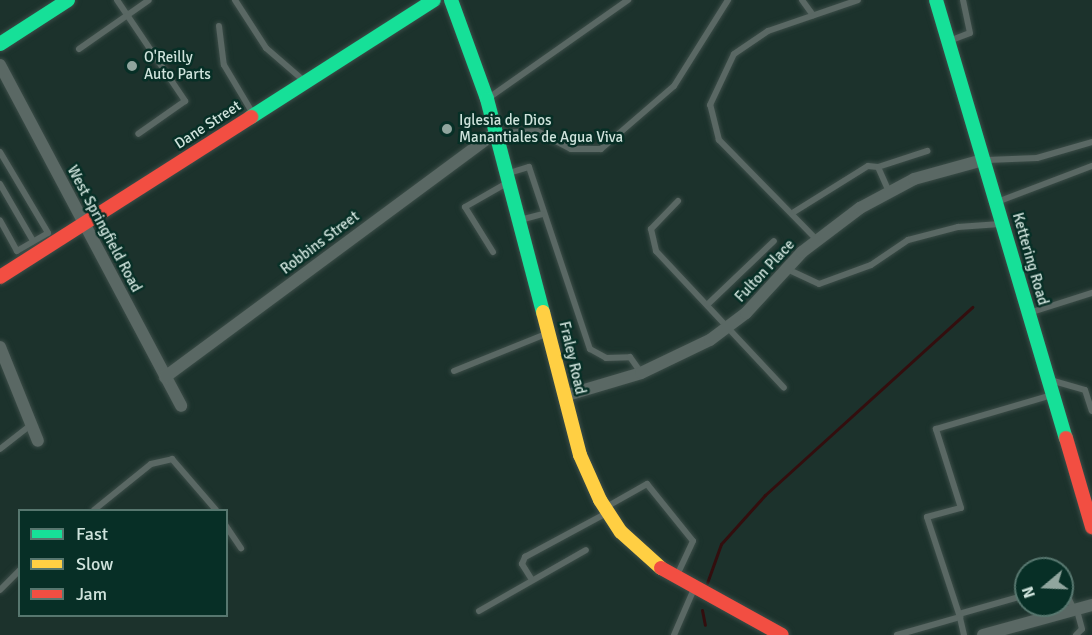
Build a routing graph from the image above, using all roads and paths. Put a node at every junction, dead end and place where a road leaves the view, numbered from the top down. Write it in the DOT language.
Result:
graph roads {
  1 [pos="68,0"];
  2 [pos="117,0"];
  3 [pos="149,0"];
  4 [pos="235,0"];
  5 [pos="434,0"];
  6 [pos="451,0"];
  7 [pos="628,0"];
  8 [pos="728,0"];
  9 [pos="802,0"];
  10 [pos="858,0"];
  11 [pos="936,0"];
  12 [pos="963,0"];
  13 [pos="127,15"];
  14 [pos="813,15"];
  15 [pos="219,26"];
  16 [pos="948,42"];
  17 [pos="0,44"];
  18 [pos="79,49"];
  19 [pos="0,65"];
  20 [pos="306,82"];
  21 [pos="487,99"];
  22 [pos="254,115"];
  23 [pos="138,134"];
  24 [pos="493,134"];
  25 [pos="1092,142"];
  26 [pos="927,151"];
  27 [pos="0,152"];
  28 [pos="983,160"];
  29 [pos="1092,166"];
  30 [pos="878,167"];
  31 [pos="506,178"];
  32 [pos="0,184"];
  33 [pos="890,192"];
  34 [pos="678,201"];
  35 [pos="996,202"];
  36 [pos="794,212"];
  37 [pos="542,214"];
  38 [pos="0,220"];
  39 [pos="520,220"];
  40 [pos="84,224"];
  41 [pos="1002,224"];
  42 [pos="816,240"];
  43 [pos="33,241"];
  44 [pos="774,241"];
  45 [pos="493,252"];
  46 [pos="786,269"];
  47 [pos="0,277"];
  48 [pos="1092,293"];
  49 [pos="708,304"];
  50 [pos="1028,313"];
  51 [pos="729,326"];
  52 [pos="550,333"];
  53 [pos="0,347"];
  54 [pos="454,371"];
  55 [pos="641,373"];
  56 [pos="165,377"];
  57 [pos="1048,380"];
  58 [pos="784,388"];
  59 [pos="1053,395"];
  60 [pos="564,396"];
  61 [pos="181,406"];
  62 [pos="1092,411"];
  63 [pos="31,425"];
  64 [pos="38,441"];
  65 [pos="0,448"];
  66 [pos="95,509"];
  67 [pos="215,509"];
  68 [pos="607,510"];
  69 [pos="1090,512"];
  70 [pos="1092,527"];
  71 [pos="228,529"];
  72 [pos="241,548"];
  73 [pos="586,550"];
  74 [pos="18,572"];
  75 [pos="532,580"];
  76 [pos="674,580"];
  77 [pos="0,590"];
  78 [pos="694,590"];
  79 [pos="1014,599"];
  80 [pos="1092,605"];
  81 [pos="1074,606"];
  82 [pos="1076,609"];
  83 [pos="479,611"];
  84 [pos="959,616"];
  85 [pos="674,635"];
  86 [pos="782,635"];
  87 [pos="897,635"];
  88 [pos="964,635"];
  89 [pos="983,635"];
  90 [pos="1076,635"];
  1 -- 17 [label="street"];
  2 -- 13 [label="lane"];
  3 -- 13 [label="lane"];
  4 -- 20 [label="lane"];
  5 -- 20 [label="street, Dane Street"];
  6 -- 21 [label="street, Fraley Road"];
  7 -- 21 [label="lane"];
  8 -- 24 [label="lane"];
  9 -- 14 [label="lane"];
  10 -- 14 [label="lane"];
  11 -- 16 [label="street, Kettering Road"];
  12 -- 16 [label="lane"];
  13 -- 18 [label="lane"];
  13 -- 23 [label="lane"];
  14 -- 36 [label="lane"];
  15 -- 22 [label="lane"];
  16 -- 28 [label="street, Kettering Road"];
  19 -- 40 [label="street, West Springfield Road"];
  20 -- 22 [label="street, Dane Street"];
  21 -- 24 [label="street, Fraley Road"];
  22 -- 40 [label="street, Dane Street"];
  24 -- 31 [label="street, Fraley Road"];
  24 -- 56 [label="street, Robbins Street"];
  25 -- 28 [label="lane"];
  26 -- 30 [label="lane"];
  27 -- 43 [label="lane"];
  28 -- 33 [label="street, Fulton Place"];
  28 -- 35 [label="street, Kettering Road"];
  29 -- 35 [label="lane"];
  30 -- 33 [label="lane"];
  30 -- 36 [label="lane"];
  31 -- 37 [label="lane"];
  31 -- 39 [label="street, Fraley Road"];
  31 -- 45 [label="lane"];
  32 -- 43 [label="lane"];
  33 -- 42 [label="street, Fulton Place"];
  34 -- 49 [label="lane"];
  35 -- 41 [label="street, Kettering Road"];
  36 -- 42 [label="lane"];
  37 -- 39 [label="lane"];
  37 -- 55 [label="lane"];
  38 -- 43 [label="lane"];
  39 -- 52 [label="street, Fraley Road"];
  40 -- 47 [label="street, Dane Street"];
  40 -- 56 [label="street, West Springfield Road"];
  41 -- 46 [label="lane"];
  41 -- 50 [label="street, Kettering Road"];
  42 -- 46 [label="street, Fulton Place"];
  44 -- 49 [label="lane"];
  46 -- 51 [label="street, Fulton Place"];
  48 -- 50 [label="lane"];
  49 -- 51 [label="lane"];
  50 -- 57 [label="street, Kettering Road"];
  51 -- 55 [label="street, Fulton Place"];
  51 -- 58 [label="lane"];
  52 -- 54 [label="lane"];
  52 -- 60 [label="street, Fraley Road"];
  53 -- 63 [label="street"];
  55 -- 60 [label="street, Fulton Place"];
  56 -- 61 [label="street, West Springfield Road"];
  57 -- 59 [label="street, Kettering Road"];
  57 -- 62 [label="lane"];
  59 -- 69 [label="street, Kettering Road"];
  59 -- 84 [label="lane"];
  60 -- 68 [label="street, Fraley Road"];
  63 -- 64 [label="street"];
  63 -- 65 [label="lane"];
  66 -- 67 [label="lane"];
  68 -- 75 [label="lane"];
  68 -- 76 [label="street, Fraley Road"];
  68 -- 76 [label="lane"];
  69 -- 70 [label="street, Kettering Road"];
  71 -- 72 [label="lane"];
  73 -- 75 [label="lane"];
  74 -- 77 [label="lane"];
  75 -- 83 [label="lane"];
  76 -- 78 [label="street, Fraley Road"];
  78 -- 85 [label="lane"];
  78 -- 86 [label="street, Fraley Road"];
  79 -- 84 [label="lane"];
  80 -- 82 [label="street"];
  81 -- 82 [label="lane"];
  82 -- 89 [label="street"];
  82 -- 90 [label="lane"];
  84 -- 87 [label="lane"];
  84 -- 88 [label="lane"];
}
